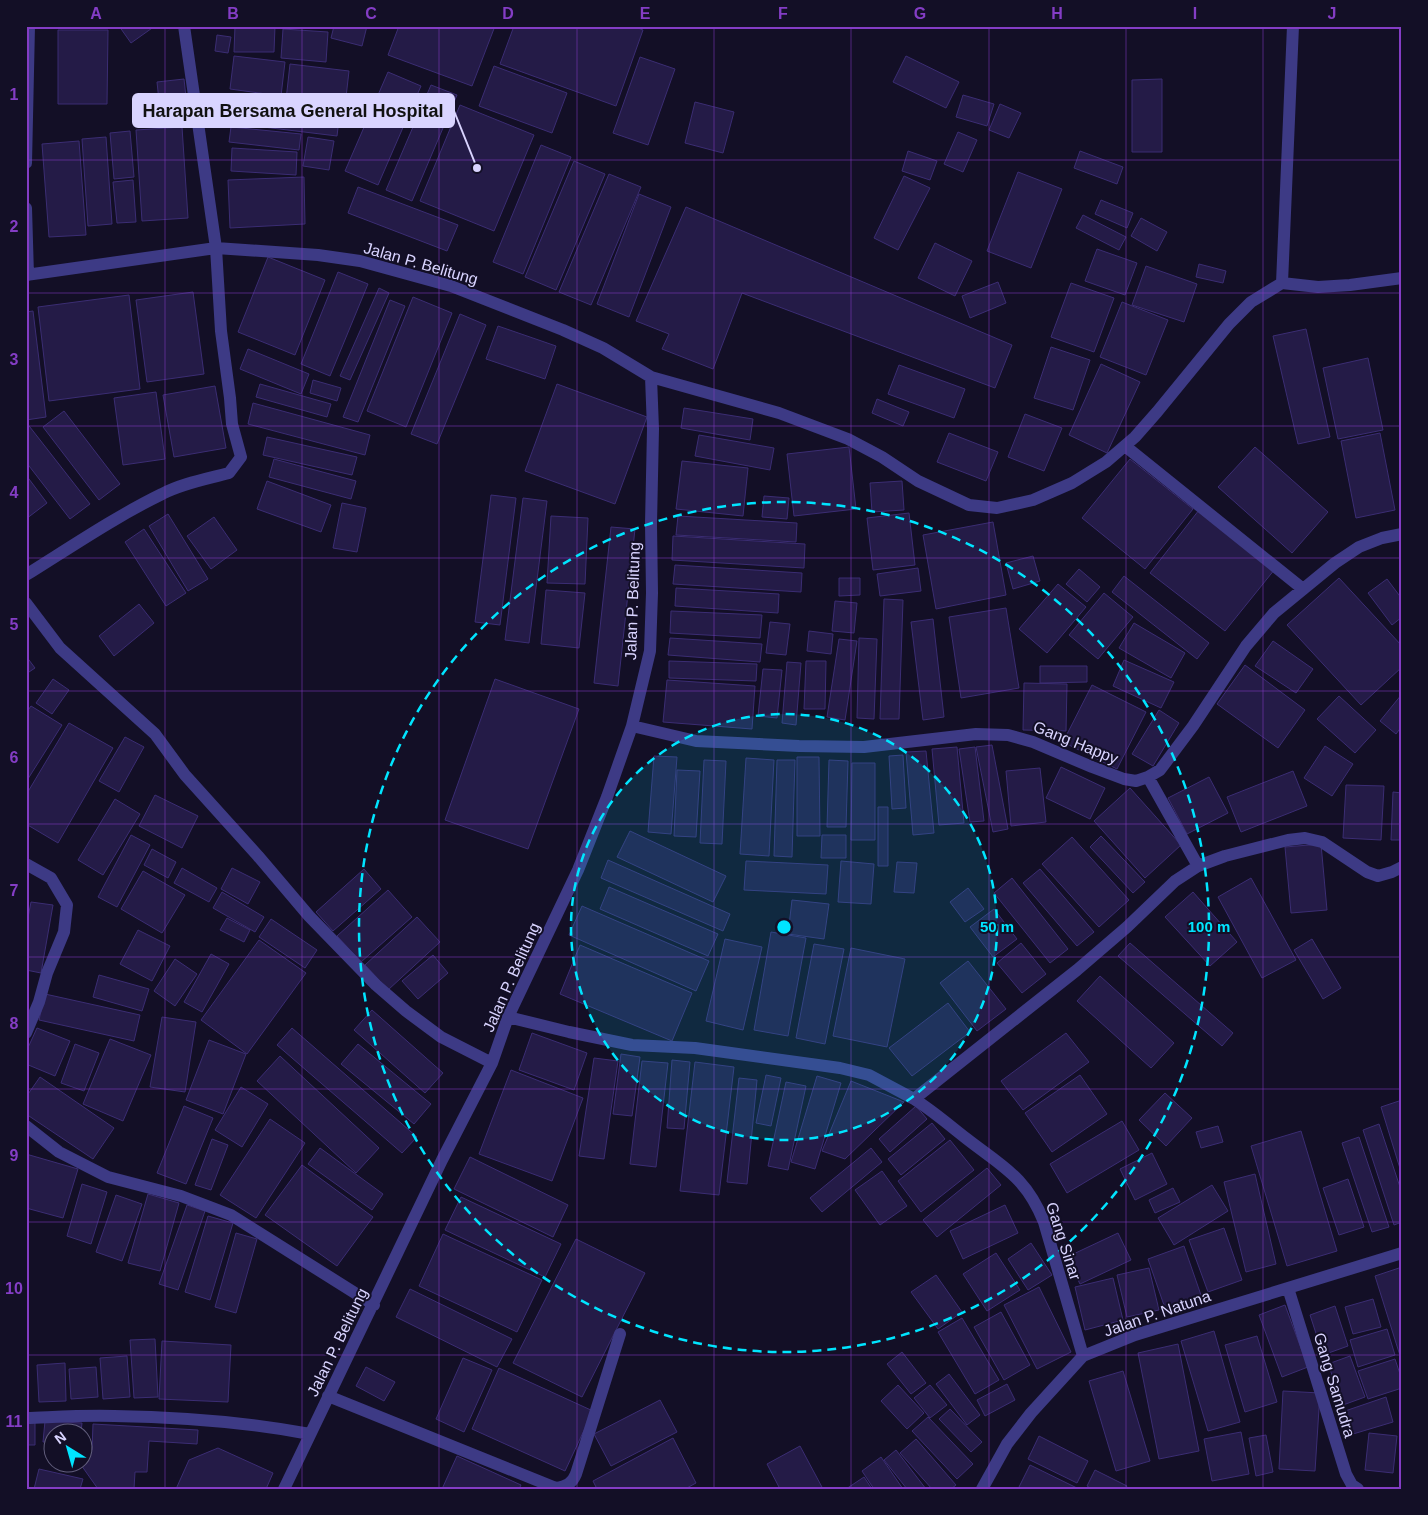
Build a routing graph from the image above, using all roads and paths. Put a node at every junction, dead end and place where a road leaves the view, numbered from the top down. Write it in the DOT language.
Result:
graph roads {
  1 [pos="29,26"];
  2 [pos="184,26"];
  3 [pos="1293,26"];
  4 [pos="27,117"];
  5 [pos="26,163"];
  6 [pos="26,208"];
  7 [pos="216,248"];
  8 [pos="27,275"];
  9 [pos="1402,278"];
  10 [pos="1282,283"];
  11 [pos="651,377"];
  12 [pos="1125,446"];
  13 [pos="1402,534"];
  14 [pos="26,575"];
  15 [pos="1302,589"];
  16 [pos="26,603"];
  17 [pos="632,726"];
  18 [pos="1148,777"];
  19 [pos="26,864"];
  20 [pos="1198,866"];
  21 [pos="1402,866"];
  22 [pos="508,1017"];
  23 [pos="26,1033"];
  24 [pos="492,1063"];
  25 [pos="914,1099"];
  26 [pos="26,1126"];
  27 [pos="1402,1253"];
  28 [pos="1288,1288"];
  29 [pos="374,1304"];
  30 [pos="620,1334"];
  31 [pos="1083,1356"];
  32 [pos="328,1396"];
  33 [pos="26,1418"];
  34 [pos="306,1433"];
  35 [pos="284,1489"];
  36 [pos="982,1489"];
  37 [pos="1358,1489"];
  1 -- 4 [label="street"];
  2 -- 7 [label="street"];
  3 -- 10 [label="street"];
  4 -- 5 [label="street"];
  6 -- 8 [label="street"];
  7 -- 8 [label="street, Jalan P. Belitung"];
  7 -- 11 [label="street, Jalan P. Belitung"];
  7 -- 14 [label="street"];
  9 -- 10 [label="street"];
  10 -- 12 [label="street"];
  11 -- 12 [label="street"];
  11 -- 17 [label="street, Jalan P. Belitung"];
  12 -- 15 [label="street"];
  13 -- 15 [label="street"];
  15 -- 18 [label="street"];
  16 -- 24 [label="street"];
  17 -- 18 [label="street, Gang Happy"];
  17 -- 22 [label="street, Jalan P. Belitung"];
  18 -- 20 [label="street"];
  19 -- 23 [label="street"];
  20 -- 21 [label="street"];
  20 -- 25 [label="street"];
  22 -- 24 [label="street, Jalan P. Belitung"];
  22 -- 25 [label="street, Gang Sinar"];
  24 -- 29 [label="street, Jalan P. Belitung"];
  25 -- 31 [label="street, Gang Sinar"];
  26 -- 29 [label="street"];
  27 -- 28 [label="street, Jalan P. Natuna"];
  28 -- 31 [label="street, Jalan P. Natuna"];
  28 -- 37 [label="street, Gang Samudra"];
  29 -- 32 [label="street, Jalan P. Belitung"];
  30 -- 32 [label="street"];
  31 -- 36 [label="street, Jalan P. Natuna"];
  32 -- 34 [label="street, Jalan P. Belitung"];
  33 -- 34 [label="street"];
  34 -- 35 [label="street, Jalan P. Belitung"];
}
